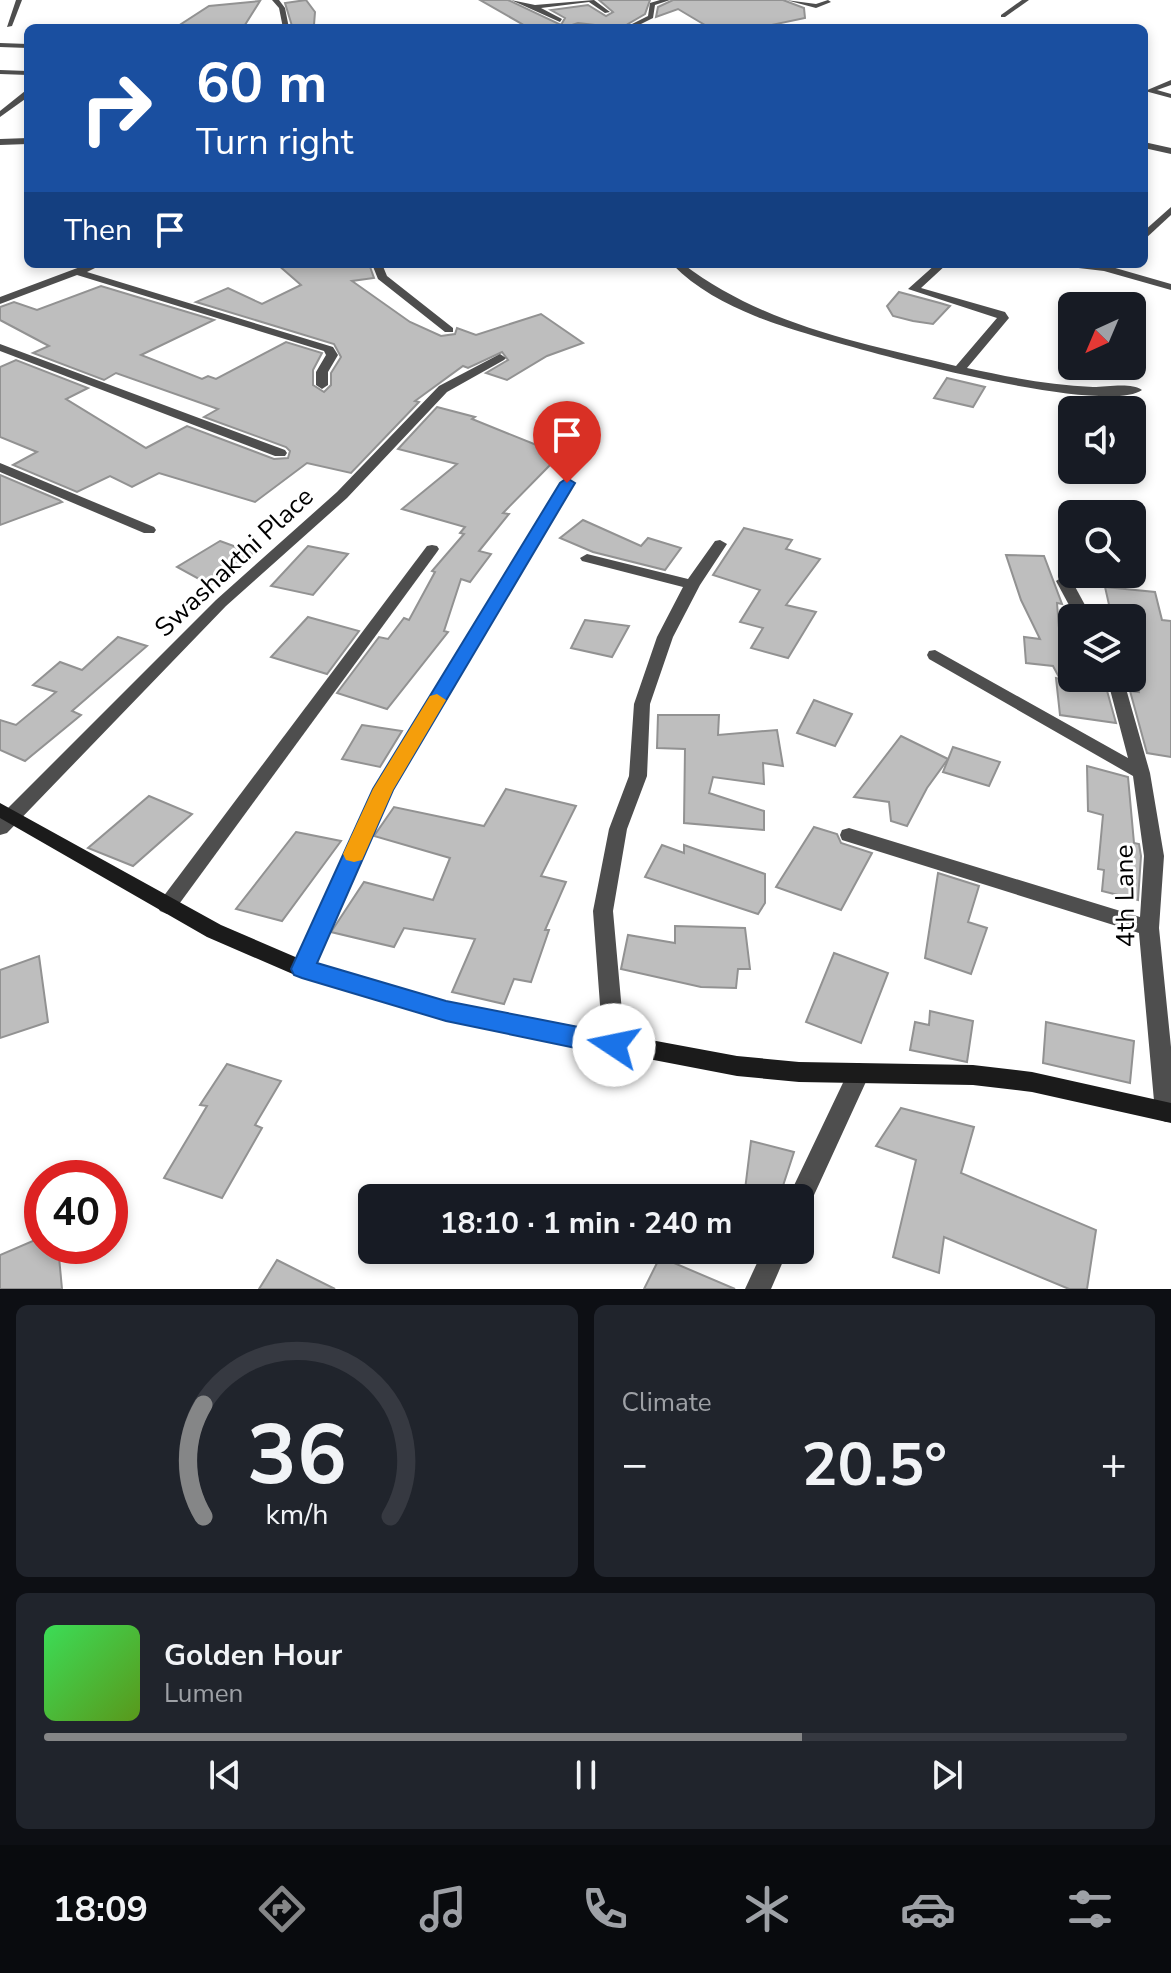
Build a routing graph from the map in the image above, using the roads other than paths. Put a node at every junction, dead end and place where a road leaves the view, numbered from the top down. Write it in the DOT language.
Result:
graph roads {
  1 [pos="19,0"];
  2 [pos="275,0"];
  3 [pos="514,0"];
  4 [pos="591,0"];
  5 [pos="667,0"];
  6 [pos="789,0"];
  7 [pos="1026,0"];
  8 [pos="828,2"];
  9 [pos="535,7"];
  10 [pos="607,12"];
  11 [pos="1003,16"];
  12 [pos="560,20"];
  13 [pos="285,24"];
  14 [pos="636,24"];
  15 [pos="9,26"];
  16 [pos="4,45"];
  17 [pos="24,46"];
  18 [pos="0,58"];
  19 [pos="0,72"];
  20 [pos="24,73"];
  21 [pos="1171,82"];
  22 [pos="1148,90"];
  23 [pos="1148,91"];
  24 [pos="24,96"];
  25 [pos="1171,96"];
  26 [pos="0,115"];
  27 [pos="24,141"];
  28 [pos="0,142"];
  29 [pos="1148,146"];
  30 [pos="1171,151"];
  31 [pos="1171,210"];
  32 [pos="1148,233"];
  33 [pos="88,268"];
  34 [pos="379,268"];
  35 [pos="681,268"];
  36 [pos="937,268"];
  37 [pos="1113,268"];
  38 [pos="77,272"];
  39 [pos="0,285"];
  40 [pos="1171,287"];
  41 [pos="16,294"];
  42 [pos="0,301"];
  43 [pos="449,330"];
  44 [pos="0,347"];
  45 [pos="500,358"];
  46 [pos="959,370"];
  47 [pos="322,385"];
  48 [pos="1136,390"];
  49 [pos="280,453"];
  50 [pos="0,467"];
  51 [pos="567,483"];
  52 [pos="149,530"];
  53 [pos="720,544"];
  54 [pos="432,549"];
  55 [pos="587,558"];
  56 [pos="692,585"];
  57 [pos="935,655"];
  58 [pos="1119,692"];
  59 [pos="1141,773"];
  60 [pos="4,818"];
  61 [pos="849,835"];
  62 [pos="167,906"];
  63 [pos="1149,928"];
  64 [pos="302,969"];
  65 [pos="614,1045"];
  66 [pos="859,1073"];
  67 [pos="1168,1113"];
  68 [pos="807,1184"];
  69 [pos="770,1264"];
  70 [pos="758,1289"];
  1 -- 15 [label="street"];
  2 -- 13 [label="street"];
  3 -- 9 [label="street"];
  4 -- 9 [label="street"];
  4 -- 10 [label="street"];
  5 -- 14 [label="street"];
  6 -- 8 [label="street"];
  7 -- 11 [label="street"];
  9 -- 12 [label="street"];
  16 -- 17 [label="street"];
  16 -- 18 [label="street"];
  19 -- 20 [label="street"];
  21 -- 22 [label="street"];
  23 -- 25 [label="street"];
  24 -- 26 [label="street"];
  27 -- 28 [label="street"];
  29 -- 30 [label="street"];
  31 -- 32 [label="street"];
  33 -- 38 [label="street"];
  34 -- 43 [label="street"];
  35 -- 46 [label="street"];
  36 -- 46 [label="street"];
  37 -- 40 [label="street"];
  38 -- 41 [label="street"];
  38 -- 47 [label="street"];
  39 -- 41 [label="street"];
  41 -- 42 [label="street"];
  44 -- 49 [label="street"];
  45 -- 60 [label="street, Swashakthi Place"];
  46 -- 48 [label="street"];
  50 -- 52 [label="street"];
  51 -- 64 [label="street"];
  53 -- 56 [label="street"];
  54 -- 62 [label="street"];
  55 -- 56 [label="street"];
  56 -- 65 [label="street"];
  57 -- 59 [label="street"];
  58 -- 59 [label="street, 4th Lane"];
  59 -- 63 [label="street, 4th Lane"];
  60 -- 62 [label="street"];
  61 -- 63 [label="street"];
  62 -- 64 [label="street"];
  63 -- 67 [label="street, 4th Lane"];
  64 -- 65 [label="street"];
  65 -- 66 [label="street"];
  66 -- 67 [label="street"];
  66 -- 68 [label="street"];
  69 -- 70 [label="street"];
}
